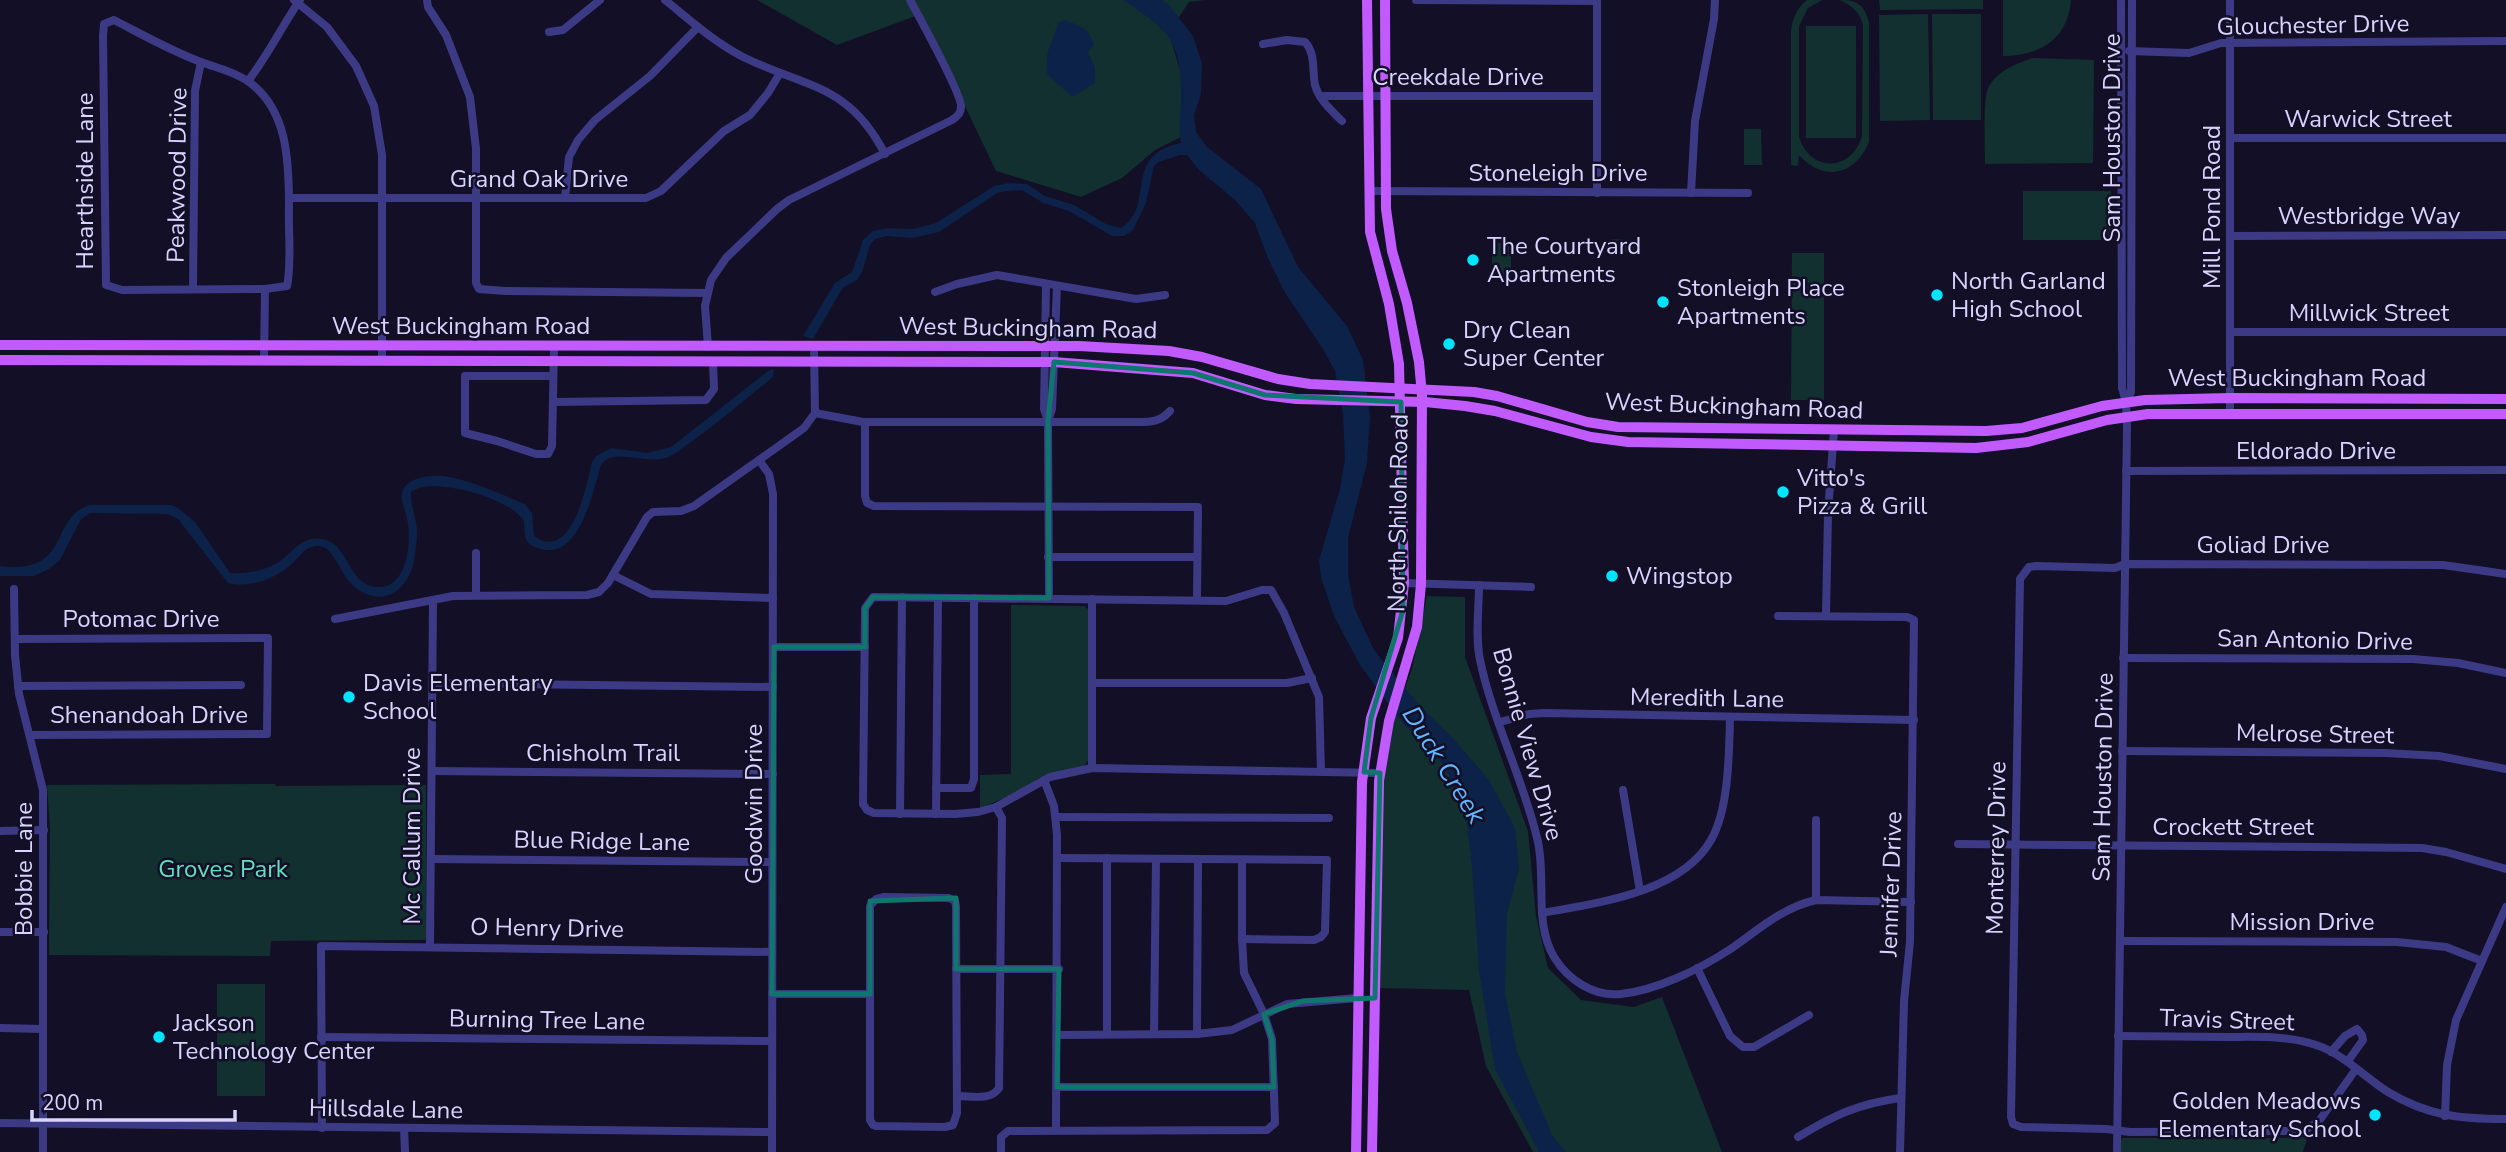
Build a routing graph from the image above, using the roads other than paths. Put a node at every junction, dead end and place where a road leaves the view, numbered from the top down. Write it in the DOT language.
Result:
graph roads {
  1 [pos="427,0"];
  2 [pos="600,0"];
  3 [pos="665,0"];
  4 [pos="911,0"];
  5 [pos="1367,0"];
  6 [pos="1385,0"];
  7 [pos="1416,0"];
  8 [pos="1715,0"];
  9 [pos="2122,0"];
  10 [pos="2132,0"];
  11 [pos="2231,0"];
  12 [pos="298,1"];
  13 [pos="1597,1"];
  14 [pos="698,27"];
  15 [pos="549,32"];
  16 [pos="2506,41"];
  17 [pos="1263,44"];
  18 [pos="2231,44"];
  19 [pos="2122,51"];
  20 [pos="2132,51"];
  21 [pos="201,62"];
  22 [pos="780,73"];
  23 [pos="248,80"];
  24 [pos="1368,95"];
  25 [pos="1320,96"];
  26 [pos="1386,96"];
  27 [pos="1596,96"];
  28 [pos="1342,121"];
  29 [pos="2231,138"];
  30 [pos="2506,138"];
  31 [pos="885,154"];
  32 [pos="1369,191"];
  33 [pos="1386,192"];
  34 [pos="1597,192"];
  35 [pos="1691,192"];
  36 [pos="1748,193"];
  37 [pos="289,198"];
  38 [pos="565,198"];
  39 [pos="476,199"];
  40 [pos="382,200"];
  41 [pos="2122,212"];
  42 [pos="2132,212"];
  43 [pos="2131,231"];
  44 [pos="2122,232"];
  45 [pos="2506,235"];
  46 [pos="2232,236"];
  47 [pos="1046,284"];
  48 [pos="1057,286"];
  49 [pos="193,288"];
  50 [pos="265,289"];
  51 [pos="935,292"];
  52 [pos="707,293"];
  53 [pos="1165,295"];
  54 [pos="2232,332"];
  55 [pos="2506,332"];
  56 [pos="0,345"];
  57 [pos="56,345"];
  58 [pos="136,346"];
  59 [pos="264,346"];
  60 [pos="382,346"];
  61 [pos="554,347"];
  62 [pos="708,347"];
  63 [pos="814,347"];
  64 [pos="1049,347"];
  65 [pos="0,360"];
  66 [pos="56,360"];
  67 [pos="382,360"];
  68 [pos="136,361"];
  69 [pos="264,361"];
  70 [pos="553,362"];
  71 [pos="713,362"];
  72 [pos="814,362"];
  73 [pos="1049,362"];
  74 [pos="553,376"];
  75 [pos="1401,388"];
  76 [pos="1421,388"];
  77 [pos="2230,398"];
  78 [pos="2506,399"];
  79 [pos="553,402"];
  80 [pos="1401,402"];
  81 [pos="1422,402"];
  82 [pos="2126,402"];
  83 [pos="1538,408"];
  84 [pos="1170,411"];
  85 [pos="815,413"];
  86 [pos="2230,413"];
  87 [pos="2506,414"];
  88 [pos="2126,416"];
  89 [pos="1048,421"];
  90 [pos="865,422"];
  91 [pos="1533,422"];
  92 [pos="2037,425"];
  93 [pos="1688,429"];
  94 [pos="1834,430"];
  95 [pos="1950,432"];
  96 [pos="2038,439"];
  97 [pos="1688,443"];
  98 [pos="1833,445"];
  99 [pos="1950,447"];
  100 [pos="759,460"];
  101 [pos="2506,470"];
  102 [pos="2126,471"];
  103 [pos="1048,506"];
  104 [pos="476,553"];
  105 [pos="1048,557"];
  106 [pos="1197,557"];
  107 [pos="2125,564"];
  108 [pos="2023,573"];
  109 [pos="2506,574"];
  110 [pos="613,575"];
  111 [pos="1404,583"];
  112 [pos="1421,584"];
  113 [pos="1479,585"];
  114 [pos="1531,587"];
  115 [pos="14,589"];
  116 [pos="476,596"];
  117 [pos="773,597"];
  118 [pos="902,597"];
  119 [pos="938,598"];
  120 [pos="974,598"];
  121 [pos="1049,598"];
  122 [pos="1092,598"];
  123 [pos="1197,599"];
  124 [pos="433,600"];
  125 [pos="1779,616"];
  126 [pos="1826,616"];
  127 [pos="335,619"];
  128 [pos="15,639"];
  129 [pos="774,647"];
  130 [pos="865,647"];
  131 [pos="2123,658"];
  132 [pos="2506,673"];
  133 [pos="1312,678"];
  134 [pos="432,682"];
  135 [pos="1092,683"];
  136 [pos="241,685"];
  137 [pos="18,686"];
  138 [pos="773,687"];
  139 [pos="1371,718"];
  140 [pos="1730,718"];
  141 [pos="1914,720"];
  142 [pos="1389,721"];
  143 [pos="1500,722"];
  144 [pos="267,734"];
  145 [pos="30,735"];
  146 [pos="2122,751"];
  147 [pos="1092,768"];
  148 [pos="2506,769"];
  149 [pos="432,771"];
  150 [pos="1321,772"];
  151 [pos="1364,772"];
  152 [pos="1380,773"];
  153 [pos="773,774"];
  154 [pos="1044,780"];
  155 [pos="936,788"];
  156 [pos="1623,790"];
  157 [pos="996,807"];
  158 [pos="900,814"];
  159 [pos="936,814"];
  160 [pos="1057,817"];
  161 [pos="1329,818"];
  162 [pos="1816,820"];
  163 [pos="0,831"];
  164 [pos="44,831"];
  165 [pos="1958,844"];
  166 [pos="2016,845"];
  167 [pos="2121,846"];
  168 [pos="1058,858"];
  169 [pos="1107,858"];
  170 [pos="431,859"];
  171 [pos="1156,859"];
  172 [pos="1198,859"];
  173 [pos="1242,860"];
  174 [pos="772,862"];
  175 [pos="2506,869"];
  176 [pos="1640,891"];
  177 [pos="1816,901"];
  178 [pos="1911,902"];
  179 [pos="2506,907"];
  180 [pos="1542,913"];
  181 [pos="0,932"];
  182 [pos="44,932"];
  183 [pos="1242,939"];
  184 [pos="2120,941"];
  185 [pos="430,946"];
  186 [pos="772,952"];
  187 [pos="2482,961"];
  188 [pos="1697,968"];
  189 [pos="956,969"];
  190 [pos="1001,969"];
  191 [pos="1059,969"];
  192 [pos="772,994"];
  193 [pos="870,994"];
  194 [pos="1357,998"];
  195 [pos="1375,998"];
  196 [pos="1264,1014"];
  197 [pos="1809,1015"];
  198 [pos="0,1028"];
  199 [pos="43,1029"];
  200 [pos="1107,1033"];
  201 [pos="1154,1033"];
  202 [pos="1197,1034"];
  203 [pos="1057,1035"];
  204 [pos="2118,1036"];
  205 [pos="321,1037"];
  206 [pos="772,1041"];
  207 [pos="2331,1052"];
  208 [pos="2347,1061"];
  209 [pos="2356,1069"];
  210 [pos="1057,1087"];
  211 [pos="1274,1087"];
  212 [pos="957,1096"];
  213 [pos="1900,1097"];
  214 [pos="2445,1116"];
  215 [pos="2506,1119"];
  216 [pos="0,1123"];
  217 [pos="43,1124"];
  218 [pos="322,1128"];
  219 [pos="404,1128"];
  220 [pos="1056,1130"];
  221 [pos="2117,1131"];
  222 [pos="772,1132"];
  223 [pos="1798,1137"];
  224 [pos="43,1152"];
  225 [pos="405,1152"];
  226 [pos="772,1152"];
  227 [pos="1001,1152"];
  228 [pos="1356,1152"];
  229 [pos="1372,1152"];
  230 [pos="1900,1152"];
  231 [pos="2117,1152"];
  1 -- 39 [label="street"];
  2 -- 15 [label="street"];
  3 -- 14 [label="street"];
  4 -- 31 [label="street"];
  5 -- 24 [label="main road, North Shiloh Road"];
  6 -- 26 [label="main road, North Shiloh Road"];
  7 -- 13 [label="street"];
  8 -- 35 [label="street"];
  9 -- 19 [label="street, Sam Houston Drive"];
  10 -- 20 [label="street, Sam Houston Drive"];
  11 -- 18 [label="street, Mill Pond Road"];
  12 -- 23 [label="street"];
  12 -- 40 [label="street"];
  13 -- 27 [label="street"];
  14 -- 22 [label="street"];
  14 -- 38 [label="street"];
  16 -- 18 [label="street, Glouchester Drive"];
  17 -- 25 [label="street"];
  18 -- 20 [label="street, Glouchester Drive"];
  18 -- 29 [label="street, Mill Pond Road"];
  19 -- 20 [label="street, Glouchester Drive"];
  19 -- 41 [label="street, Sam Houston Drive"];
  20 -- 42 [label="street, Sam Houston Drive"];
  21 -- 23 [label="street"];
  21 -- 49 [label="street, Peakwood Drive"];
  21 -- 49 [label="street, Hearthside Lane"];
  22 -- 31 [label="street"];
  22 -- 38 [label="street, Grand Oak Drive"];
  23 -- 37 [label="street"];
  24 -- 25 [label="street, Creekdale Drive"];
  24 -- 26 [label="street, Creekdale Drive"];
  24 -- 32 [label="main road, North Shiloh Road"];
  25 -- 28 [label="street"];
  26 -- 27 [label="street, Creekdale Drive"];
  26 -- 33 [label="main road, North Shiloh Road"];
  27 -- 34 [label="street"];
  29 -- 30 [label="street, Warwick Street"];
  29 -- 46 [label="street, Mill Pond Road"];
  31 -- 52 [label="street"];
  32 -- 33 [label="street, Stoneleigh Drive"];
  32 -- 75 [label="main road, North Shiloh Road"];
  33 -- 34 [label="street, Stoneleigh Drive"];
  33 -- 76 [label="main road, North Shiloh Road"];
  34 -- 35 [label="street, Stoneleigh Drive"];
  35 -- 36 [label="street, Stoneleigh Drive"];
  37 -- 40 [label="street, Grand Oak Drive"];
  37 -- 50 [label="street, Hearthside Lane"];
  38 -- 39 [label="street, Grand Oak Drive"];
  39 -- 40 [label="street, Grand Oak Drive"];
  39 -- 52 [label="street"];
  40 -- 60 [label="street"];
  41 -- 42 [label="street"];
  41 -- 44 [label="street, Sam Houston Drive"];
  42 -- 43 [label="street, Sam Houston Drive"];
  43 -- 44 [label="street"];
  43 -- 82 [label="street, Sam Houston Drive"];
  44 -- 82 [label="street, Sam Houston Drive"];
  45 -- 46 [label="street, Westbridge Way"];
  46 -- 54 [label="street, Mill Pond Road"];
  47 -- 48 [label="street"];
  47 -- 51 [label="street"];
  47 -- 64 [label="street"];
  48 -- 53 [label="street"];
  48 -- 64 [label="street"];
  49 -- 50 [label="street, Hearthside Lane"];
  50 -- 59 [label="street"];
  52 -- 62 [label="street"];
  54 -- 55 [label="street, Millwick Street"];
  54 -- 77 [label="street, Mill Pond Road"];
  56 -- 57 [label="main road, West Buckingham Road"];
  57 -- 58 [label="main road, West Buckingham Road"];
  57 -- 66 [label="main road"];
  58 -- 59 [label="main road, West Buckingham Road"];
  58 -- 68 [label="main road"];
  59 -- 60 [label="main road, West Buckingham Road"];
  59 -- 69 [label="street"];
  60 -- 61 [label="main road, West Buckingham Road"];
  60 -- 67 [label="street"];
  61 -- 62 [label="main road, West Buckingham Road"];
  61 -- 70 [label="street"];
  62 -- 63 [label="main road, West Buckingham Road"];
  62 -- 71 [label="main road"];
  63 -- 64 [label="main road, West Buckingham Road"];
  63 -- 72 [label="street"];
  64 -- 73 [label="street"];
  64 -- 75 [label="main road, West Buckingham Road"];
  65 -- 66 [label="main road, West Buckingham Road"];
  66 -- 68 [label="main road, West Buckingham Road"];
  67 -- 69 [label="main road, West Buckingham Road"];
  67 -- 70 [label="main road, West Buckingham Road"];
  68 -- 69 [label="main road, West Buckingham Road"];
  70 -- 71 [label="main road, West Buckingham Road"];
  70 -- 74 [label="street"];
  71 -- 72 [label="main road, West Buckingham Road"];
  71 -- 79 [label="street"];
  72 -- 73 [label="main road, West Buckingham Road"];
  72 -- 85 [label="street"];
  73 -- 80 [label="main road, West Buckingham Road"];
  73 -- 89 [label="street"];
  74 -- 79 [label="street"];
  74 -- 79 [label="street"];
  75 -- 76 [label="main road, West Buckingham Road"];
  75 -- 80 [label="main road, North Shiloh Road"];
  76 -- 81 [label="main road, North Shiloh Road"];
  76 -- 83 [label="main road, West Buckingham Road"];
  77 -- 78 [label="main road, West Buckingham Road"];
  77 -- 82 [label="main road, West Buckingham Road"];
  77 -- 86 [label="street, Mill Pond Road"];
  80 -- 81 [label="main road, West Buckingham Road"];
  80 -- 111 [label="main road, North Shiloh Road"];
  81 -- 91 [label="main road, West Buckingham Road"];
  81 -- 112 [label="main road, North Shiloh Road"];
  82 -- 88 [label="street, Sam Houston Drive"];
  82 -- 92 [label="main road, West Buckingham Road"];
  83 -- 91 [label="main road"];
  83 -- 93 [label="main road, West Buckingham Road"];
  84 -- 89 [label="street"];
  85 -- 90 [label="street"];
  85 -- 100 [label="street"];
  86 -- 87 [label="main road, West Buckingham Road"];
  86 -- 88 [label="main road, West Buckingham Road"];
  88 -- 96 [label="main road, West Buckingham Road"];
  88 -- 102 [label="street, Sam Houston Drive"];
  89 -- 90 [label="street"];
  89 -- 103 [label="street"];
  90 -- 103 [label="street"];
  91 -- 97 [label="main road, West Buckingham Road"];
  92 -- 95 [label="main road, West Buckingham Road"];
  92 -- 96 [label="main road"];
  93 -- 94 [label="main road, West Buckingham Road"];
  93 -- 97 [label="main road"];
  94 -- 95 [label="main road, West Buckingham Road"];
  94 -- 98 [label="street"];
  95 -- 99 [label="main road"];
  96 -- 99 [label="main road, West Buckingham Road"];
  97 -- 98 [label="main road, West Buckingham Road"];
  98 -- 99 [label="main road, West Buckingham Road"];
  98 -- 126 [label="street"];
  100 -- 110 [label="street"];
  100 -- 117 [label="street, Goodwin Drive"];
  101 -- 102 [label="street, Eldorado Drive"];
  102 -- 107 [label="street, Sam Houston Drive"];
  103 -- 105 [label="street"];
  103 -- 106 [label="street"];
  104 -- 116 [label="street"];
  105 -- 106 [label="street"];
  105 -- 121 [label="street"];
  106 -- 123 [label="street"];
  107 -- 108 [label="street, Goliad Drive"];
  107 -- 109 [label="street, Goliad Drive"];
  107 -- 131 [label="street, Sam Houston Drive"];
  108 -- 166 [label="street, Monterrey Drive"];
  110 -- 116 [label="street"];
  110 -- 117 [label="street"];
  111 -- 112 [label="street"];
  111 -- 139 [label="main road, North Shiloh Road"];
  112 -- 113 [label="street"];
  112 -- 142 [label="main road, North Shiloh Road"];
  113 -- 114 [label="street"];
  113 -- 143 [label="street, Bonnie View Drive"];
  115 -- 128 [label="street, Bobbie Lane"];
  116 -- 124 [label="street"];
  117 -- 129 [label="street, Goodwin Drive"];
  118 -- 119 [label="street"];
  118 -- 130 [label="street"];
  118 -- 158 [label="street"];
  119 -- 120 [label="street"];
  119 -- 155 [label="street"];
  120 -- 121 [label="street"];
  120 -- 155 [label="street"];
  121 -- 122 [label="street"];
  122 -- 123 [label="street"];
  122 -- 135 [label="street"];
  123 -- 133 [label="street"];
  124 -- 127 [label="street"];
  124 -- 134 [label="street, Mc Callum Drive"];
  125 -- 126 [label="street"];
  126 -- 141 [label="street, Jennifer Drive"];
  128 -- 137 [label="street, Bobbie Lane"];
  128 -- 144 [label="street, Potomac Drive"];
  129 -- 130 [label="street"];
  129 -- 138 [label="street, Goodwin Drive"];
  130 -- 158 [label="street"];
  131 -- 132 [label="street, San Antonio Drive"];
  131 -- 146 [label="street, Sam Houston Drive"];
  133 -- 135 [label="street"];
  133 -- 150 [label="street"];
  134 -- 138 [label="street"];
  134 -- 149 [label="street, Mc Callum Drive"];
  135 -- 147 [label="street"];
  136 -- 137 [label="street"];
  137 -- 145 [label="street, Bobbie Lane"];
  138 -- 153 [label="street, Goodwin Drive"];
  139 -- 142 [label="main road"];
  139 -- 151 [label="main road, North Shiloh Road"];
  140 -- 141 [label="street, Meredith Lane"];
  140 -- 143 [label="street, Meredith Lane"];
  140 -- 176 [label="street"];
  141 -- 178 [label="street, Jennifer Drive"];
  142 -- 152 [label="main road, North Shiloh Road"];
  143 -- 180 [label="street, Bonnie View Drive"];
  144 -- 145 [label="street, Shenandoah Drive"];
  145 -- 164 [label="street, Bobbie Lane"];
  146 -- 148 [label="street, Melrose Street"];
  146 -- 167 [label="street, Sam Houston Drive"];
  147 -- 150 [label="street"];
  147 -- 154 [label="street"];
  149 -- 153 [label="street, Chisholm Trail"];
  149 -- 170 [label="street, Mc Callum Drive"];
  150 -- 151 [label="street"];
  151 -- 152 [label="street"];
  151 -- 194 [label="main road, North Shiloh Road"];
  152 -- 195 [label="main road, North Shiloh Road"];
  153 -- 174 [label="street, Goodwin Drive"];
  154 -- 157 [label="street"];
  154 -- 160 [label="street"];
  155 -- 159 [label="street"];
  156 -- 176 [label="street"];
  157 -- 159 [label="street"];
  157 -- 190 [label="street"];
  158 -- 159 [label="street"];
  160 -- 161 [label="street"];
  160 -- 168 [label="street"];
  162 -- 177 [label="street"];
  163 -- 164 [label="street"];
  164 -- 182 [label="street, Bobbie Lane"];
  165 -- 166 [label="street, Crockett Street"];
  166 -- 167 [label="street, Crockett Street"];
  166 -- 221 [label="street, Monterrey Drive"];
  167 -- 175 [label="street, Crockett Street"];
  167 -- 184 [label="street, Sam Houston Drive"];
  168 -- 169 [label="street"];
  168 -- 191 [label="street"];
  169 -- 171 [label="street"];
  169 -- 200 [label="street"];
  170 -- 174 [label="street, Blue Ridge Lane"];
  170 -- 185 [label="street, Mc Callum Drive"];
  171 -- 172 [label="street"];
  171 -- 201 [label="street"];
  172 -- 173 [label="street"];
  172 -- 202 [label="street"];
  173 -- 183 [label="street"];
  173 -- 183 [label="street"];
  174 -- 186 [label="street, Goodwin Drive"];
  176 -- 180 [label="street"];
  177 -- 178 [label="street, Bonnie View Drive"];
  177 -- 188 [label="street, Bonnie View Drive"];
  178 -- 213 [label="street, Jennifer Drive"];
  179 -- 187 [label="street"];
  180 -- 188 [label="street, Bonnie View Drive"];
  181 -- 182 [label="street"];
  182 -- 199 [label="street, Bobbie Lane"];
  183 -- 196 [label="street"];
  184 -- 187 [label="street, Mission Drive"];
  184 -- 204 [label="street, Sam Houston Drive"];
  185 -- 186 [label="street, O Henry Drive"];
  185 -- 205 [label="street, O Henry Drive"];
  186 -- 192 [label="street, Goodwin Drive"];
  187 -- 214 [label="street"];
  188 -- 197 [label="street"];
  189 -- 190 [label="street"];
  189 -- 193 [label="street"];
  189 -- 212 [label="street"];
  190 -- 191 [label="street"];
  190 -- 212 [label="street"];
  191 -- 203 [label="street"];
  192 -- 193 [label="street"];
  192 -- 206 [label="street, Goodwin Drive"];
  193 -- 212 [label="street"];
  194 -- 195 [label="main road"];
  194 -- 196 [label="street"];
  194 -- 228 [label="main road, North Shiloh Road"];
  195 -- 229 [label="main road, North Shiloh Road"];
  196 -- 202 [label="street"];
  196 -- 211 [label="street"];
  198 -- 199 [label="street"];
  199 -- 217 [label="street, Bobbie Lane"];
  200 -- 201 [label="street"];
  200 -- 203 [label="street"];
  201 -- 202 [label="street"];
  203 -- 210 [label="street"];
  204 -- 207 [label="street, Travis Street"];
  204 -- 221 [label="street, Sam Houston Drive"];
  205 -- 206 [label="street, Burning Tree Lane"];
  205 -- 218 [label="street"];
  206 -- 222 [label="street, Goodwin Drive"];
  207 -- 208 [label="street, Travis Street"];
  207 -- 208 [label="street"];
  208 -- 209 [label="street, Travis Street"];
  209 -- 214 [label="street, Travis Street"];
  209 -- 221 [label="street"];
  210 -- 211 [label="street"];
  210 -- 220 [label="street"];
  211 -- 220 [label="street"];
  213 -- 223 [label="street"];
  213 -- 230 [label="street, Jennifer Drive"];
  214 -- 215 [label="street, Travis Street"];
  216 -- 217 [label="street, Hillsdale Lane"];
  217 -- 218 [label="street, Hillsdale Lane"];
  217 -- 224 [label="street, Bobbie Lane"];
  218 -- 219 [label="street, Hillsdale Lane"];
  219 -- 222 [label="street, Hillsdale Lane"];
  219 -- 225 [label="street"];
  220 -- 227 [label="street"];
  221 -- 231 [label="street, Sam Houston Drive"];
  222 -- 226 [label="street, Goodwin Drive"];
}
